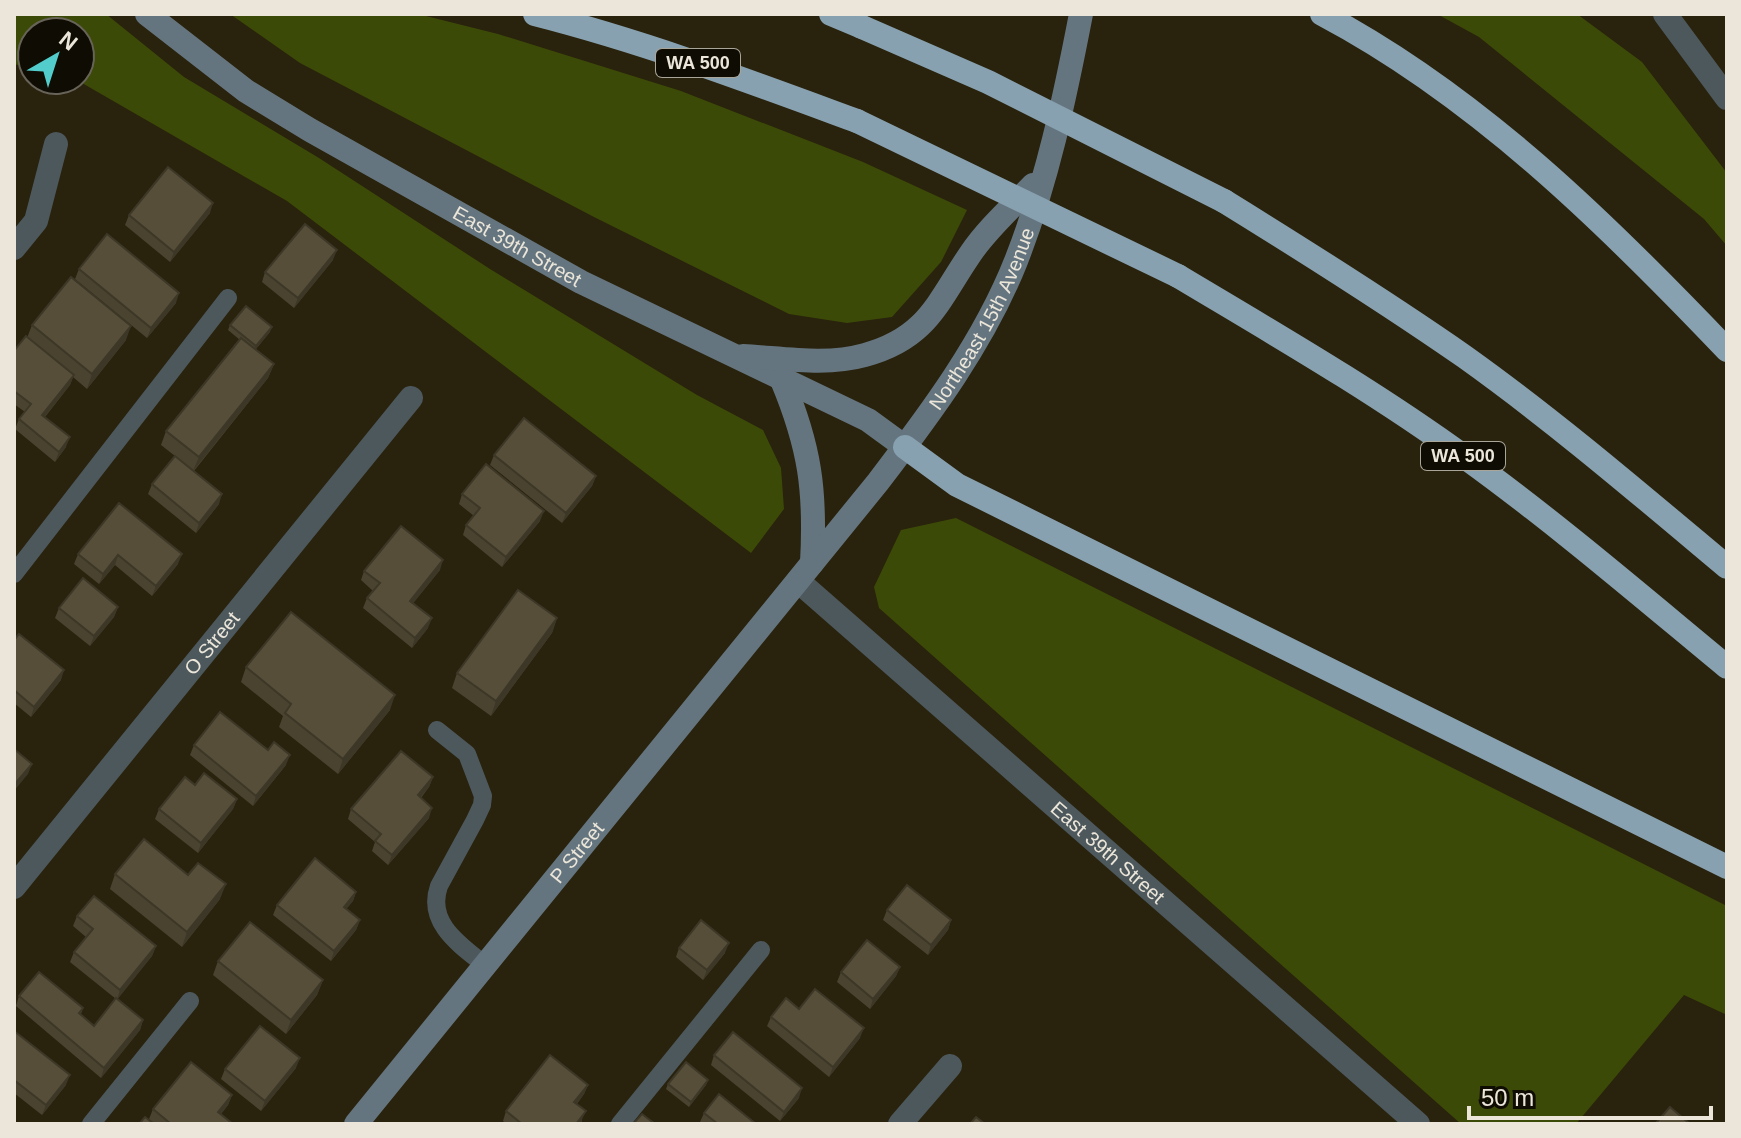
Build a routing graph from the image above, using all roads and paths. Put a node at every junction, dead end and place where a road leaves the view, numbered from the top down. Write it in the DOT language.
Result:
graph roads {
  1 [pos="147,14"];
  2 [pos="535,14"];
  3 [pos="831,14"];
  4 [pos="1081,14"];
  5 [pos="1322,14"];
  6 [pos="1665,14"];
  7 [pos="1727,98"];
  8 [pos="56,144"];
  9 [pos="1045,171"];
  10 [pos="14,248"];
  11 [pos="228,298"];
  12 [pos="1727,350"];
  13 [pos="732,355"];
  14 [pos="782,380"];
  15 [pos="411,398"];
  16 [pos="905,447"];
  17 [pos="1727,567"];
  18 [pos="805,572"];
  19 [pos="14,574"];
  20 [pos="1727,667"];
  21 [pos="437,730"];
  22 [pos="1727,867"];
  23 [pos="14,887"];
  24 [pos="761,950"];
  25 [pos="485,965"];
  26 [pos="190,1001"];
  27 [pos="950,1066"];
  28 [pos="91,1124"];
  29 [pos="356,1124"];
  30 [pos="620,1124"];
  31 [pos="900,1124"];
  32 [pos="1418,1124"];
  1 -- 13 [label="main road, East 39th Street"];
  2 -- 20 [label="highway, WA 500, bridge"];
  3 -- 17 [label="highway, bridge"];
  4 -- 9 [label="main road, Northeast 15th Avenue"];
  5 -- 12 [label="highway"];
  6 -- 7 [label="street"];
  8 -- 10 [label="street"];
  9 -- 13 [label="main road"];
  9 -- 16 [label="main road, Northeast 15th Avenue"];
  11 -- 19 [label="lane"];
  13 -- 14 [label="main road, East 39th Street"];
  14 -- 16 [label="main road, East 39th Street"];
  14 -- 18 [label="main road"];
  15 -- 23 [label="street, O Street"];
  16 -- 18 [label="main road, Northeast 15th Avenue"];
  16 -- 22 [label="highway"];
  18 -- 25 [label="main road, P Street"];
  18 -- 32 [label="street, East 39th Street"];
  21 -- 25 [label="lane"];
  24 -- 30 [label="lane"];
  25 -- 29 [label="main road, P Street"];
  26 -- 28 [label="lane"];
  27 -- 31 [label="street"];
}
